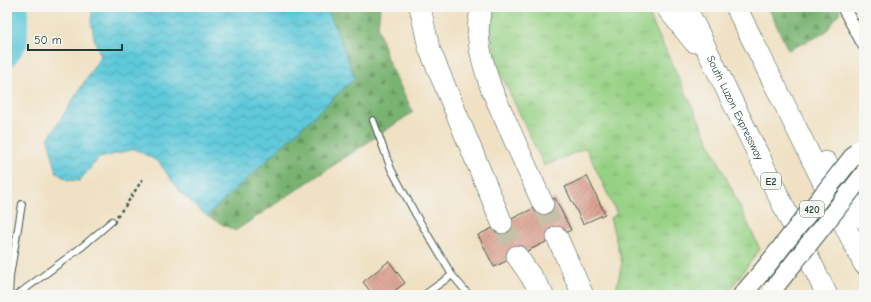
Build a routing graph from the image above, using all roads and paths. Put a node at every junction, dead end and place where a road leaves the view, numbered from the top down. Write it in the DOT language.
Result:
graph roads {
  1 [pos="420,7"];
  2 [pos="482,7"];
  3 [pos="666,7"];
  4 [pos="686,7"];
  5 [pos="736,7"];
  6 [pos="843,7"];
  7 [pos="864,45"];
  8 [pos="764,64"];
  9 [pos="718,72"];
  10 [pos="373,120"];
  11 [pos="861,146"];
  12 [pos="864,174"];
  13 [pos="144,177"];
  14 [pos="22,204"];
  15 [pos="543,204"];
  16 [pos="864,219"];
  17 [pos="112,221"];
  18 [pos="502,223"];
  19 [pos="558,237"];
  20 [pos="517,256"];
  21 [pos="864,264"];
  22 [pos="452,275"];
  23 [pos="771,292"];
  24 [pos="9,295"];
  25 [pos="17,295"];
  26 [pos="424,295"];
  27 [pos="469,295"];
  28 [pos="543,295"];
  29 [pos="583,295"];
  30 [pos="742,295"];
  31 [pos="827,295"];
  1 -- 18 [label="highway"];
  2 -- 15 [label="highway"];
  3 -- 9 [label="highway"];
  4 -- 9 [label="highway, South Luzon Expressway / E2"];
  5 -- 8 [label="highway"];
  6 -- 7 [label="street"];
  8 -- 16 [label="highway"];
  8 -- 21 [label="highway"];
  9 -- 31 [label="highway, South Luzon Expressway / E2"];
  10 -- 22 [label="lane"];
  11 -- 30 [label="main road, 420, bridge"];
  12 -- 23 [label="main road, 420, bridge"];
  13 -- 17 [label="path"];
  14 -- 24 [label="lane"];
  17 -- 25 [label="lane"];
  19 -- 29 [label="highway"];
  20 -- 28 [label="highway"];
  22 -- 26 [label="lane"];
  22 -- 27 [label="lane"];
}
